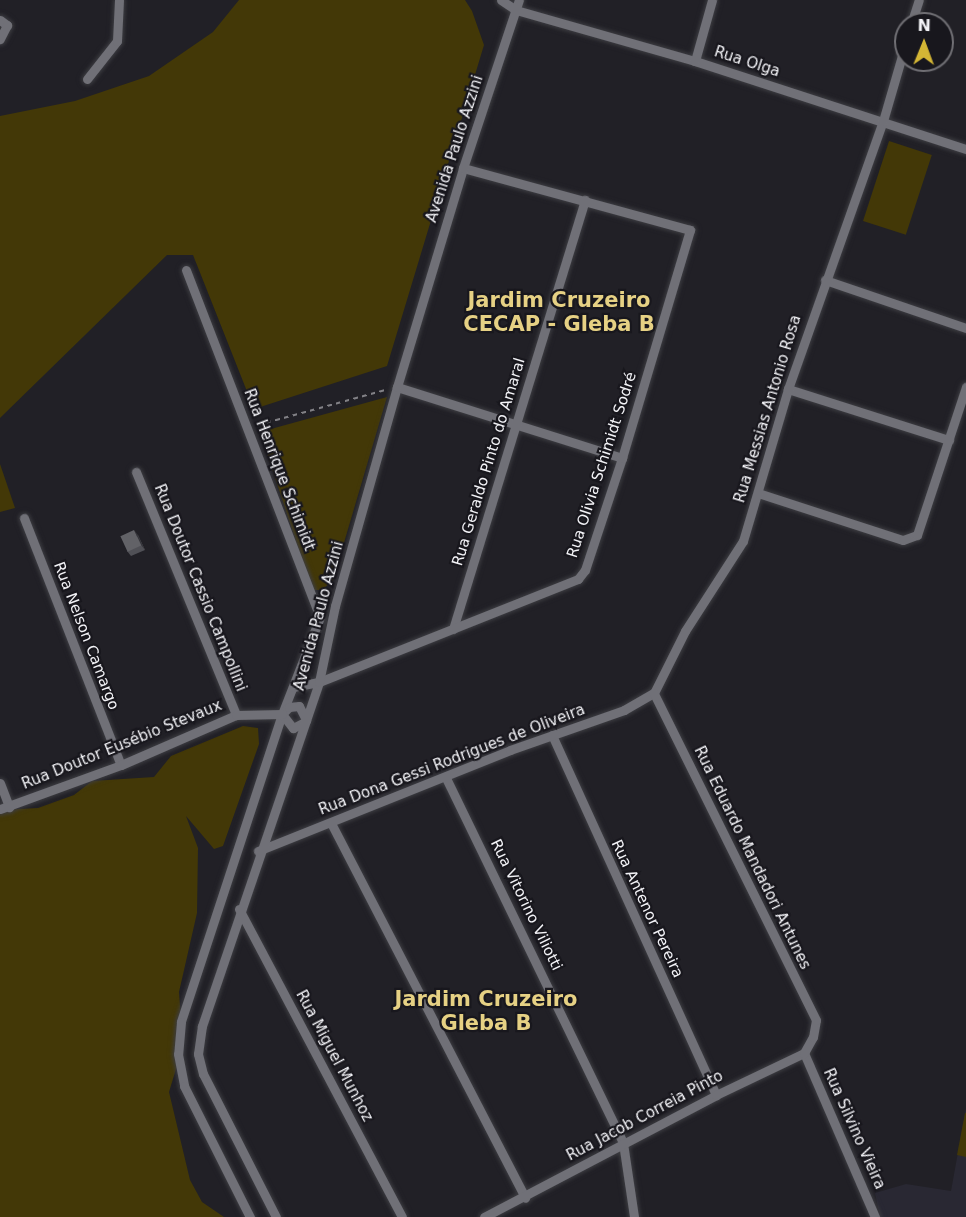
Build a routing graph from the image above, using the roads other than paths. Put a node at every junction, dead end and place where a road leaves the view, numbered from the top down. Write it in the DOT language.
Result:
graph roads {
  1 [pos="119,0"];
  2 [pos="501,0"];
  3 [pos="519,0"];
  4 [pos="712,0"];
  5 [pos="516,10"];
  6 [pos="0,20"];
  7 [pos="0,39"];
  8 [pos="695,61"];
  9 [pos="897,72"];
  10 [pos="87,79"];
  11 [pos="882,121"];
  12 [pos="966,149"];
  13 [pos="463,168"];
  14 [pos="585,200"];
  15 [pos="186,270"];
  16 [pos="825,280"];
  17 [pos="966,328"];
  18 [pos="397,387"];
  19 [pos="966,387"];
  20 [pos="788,389"];
  21 [pos="517,424"];
  22 [pos="949,440"];
  23 [pos="622,458"];
  24 [pos="136,472"];
  25 [pos="758,493"];
  26 [pos="24,518"];
  27 [pos="335,606"];
  28 [pos="320,617"];
  29 [pos="334,625"];
  30 [pos="453,629"];
  31 [pos="319,682"];
  32 [pos="292,687"];
  33 [pos="654,693"];
  34 [pos="282,714"];
  35 [pos="236,715"];
  36 [pos="306,720"];
  37 [pos="552,735"];
  38 [pos="121,765"];
  39 [pos="446,778"];
  40 [pos="0,783"];
  41 [pos="4,808"];
  42 [pos="331,823"];
  43 [pos="258,851"];
  44 [pos="239,909"];
  45 [pos="804,1053"];
  46 [pos="716,1095"];
  47 [pos="623,1143"];
  48 [pos="525,1198"];
  49 [pos="250,1217"];
  50 [pos="276,1217"];
  51 [pos="402,1217"];
  52 [pos="484,1217"];
  53 [pos="634,1217"];
  54 [pos="875,1217"];
  1 -- 10 [label="street"];
  2 -- 5 [label="street, Rua Olga"];
  3 -- 5 [label="street, Avenida Paulo Azzini"];
  4 -- 8 [label="street"];
  5 -- 8 [label="street, Rua Olga"];
  5 -- 13 [label="street, Avenida Paulo Azzini"];
  6 -- 7 [label="street"];
  8 -- 11 [label="street, Rua Olga"];
  9 -- 11 [label="street, Rua Messias Antonio Rosa"];
  11 -- 12 [label="street, Rua Olga"];
  11 -- 16 [label="street, Rua Messias Antonio Rosa"];
  13 -- 14 [label="street"];
  13 -- 18 [label="street, Avenida Paulo Azzini"];
  14 -- 21 [label="street, Rua Geraldo Pinto do Amaral"];
  14 -- 23 [label="street, Rua Olivia Schimidt Sodré"];
  15 -- 28 [label="street, Rua Henrique Schimidt"];
  16 -- 17 [label="street"];
  16 -- 20 [label="street, Rua Messias Antonio Rosa"];
  18 -- 21 [label="street"];
  18 -- 27 [label="street, Avenida Paulo Azzini"];
  19 -- 22 [label="street"];
  20 -- 22 [label="street"];
  20 -- 25 [label="street, Rua Messias Antonio Rosa"];
  21 -- 23 [label="street"];
  21 -- 30 [label="street, Rua Geraldo Pinto do Amaral"];
  22 -- 25 [label="street"];
  23 -- 30 [label="street, Rua Olivia Schimidt Sodré"];
  24 -- 35 [label="street, Rua Doutor Cassio Campollini"];
  25 -- 33 [label="street, Rua Messias Antonio Rosa"];
  26 -- 38 [label="street, Rua Nelson Camargo"];
  27 -- 28 [label="street"];
  27 -- 29 [label="street, Avenida Paulo Azzini"];
  28 -- 29 [label="street"];
  28 -- 32 [label="street"];
  29 -- 31 [label="street, Avenida Paulo Azzini"];
  30 -- 31 [label="street, Rua Olivia Schimidt Sodré"];
  31 -- 32 [label="street, Rua Olivia Schimidt Sodré"];
  31 -- 36 [label="street, Avenida Paulo Azzini"];
  32 -- 34 [label="street"];
  33 -- 37 [label="street, Rua Dona Gessi Rodrigues de Oliveira"];
  33 -- 45 [label="street, Rua Eduardo Mandadori Antunes"];
  34 -- 35 [label="street, Rua Doutor Eusébio Stevaux"];
  34 -- 36 [label="street"];
  34 -- 36 [label="street, Rua Doutor Eusébio Stevaux"];
  34 -- 49 [label="street"];
  35 -- 38 [label="street, Rua Doutor Eusébio Stevaux"];
  36 -- 43 [label="street, Avenida Paulo Azzini"];
  37 -- 39 [label="street, Rua Dona Gessi Rodrigues de Oliveira"];
  37 -- 46 [label="street, Rua Antenor Pereira"];
  38 -- 41 [label="street, Rua Doutor Eusébio Stevaux"];
  39 -- 42 [label="street, Rua Dona Gessi Rodrigues de Oliveira"];
  39 -- 47 [label="street, Rua Vitorino Viliotti"];
  40 -- 41 [label="street"];
  42 -- 43 [label="street, Rua Dona Gessi Rodrigues de Oliveira"];
  42 -- 48 [label="street"];
  43 -- 44 [label="street, Avenida Paulo Azzini"];
  44 -- 50 [label="street, Avenida Paulo Azzini"];
  44 -- 51 [label="street, Rua Miguel Munhoz"];
  45 -- 46 [label="street, Rua Jacob Correia Pinto"];
  45 -- 54 [label="street, Rua Silvino Vieira"];
  46 -- 47 [label="street, Rua Jacob Correia Pinto"];
  47 -- 48 [label="street, Rua Jacob Correia Pinto"];
  47 -- 53 [label="street, Rua Vitorino Viliotti"];
  48 -- 52 [label="street, Rua Jacob Correia Pinto"];
}
